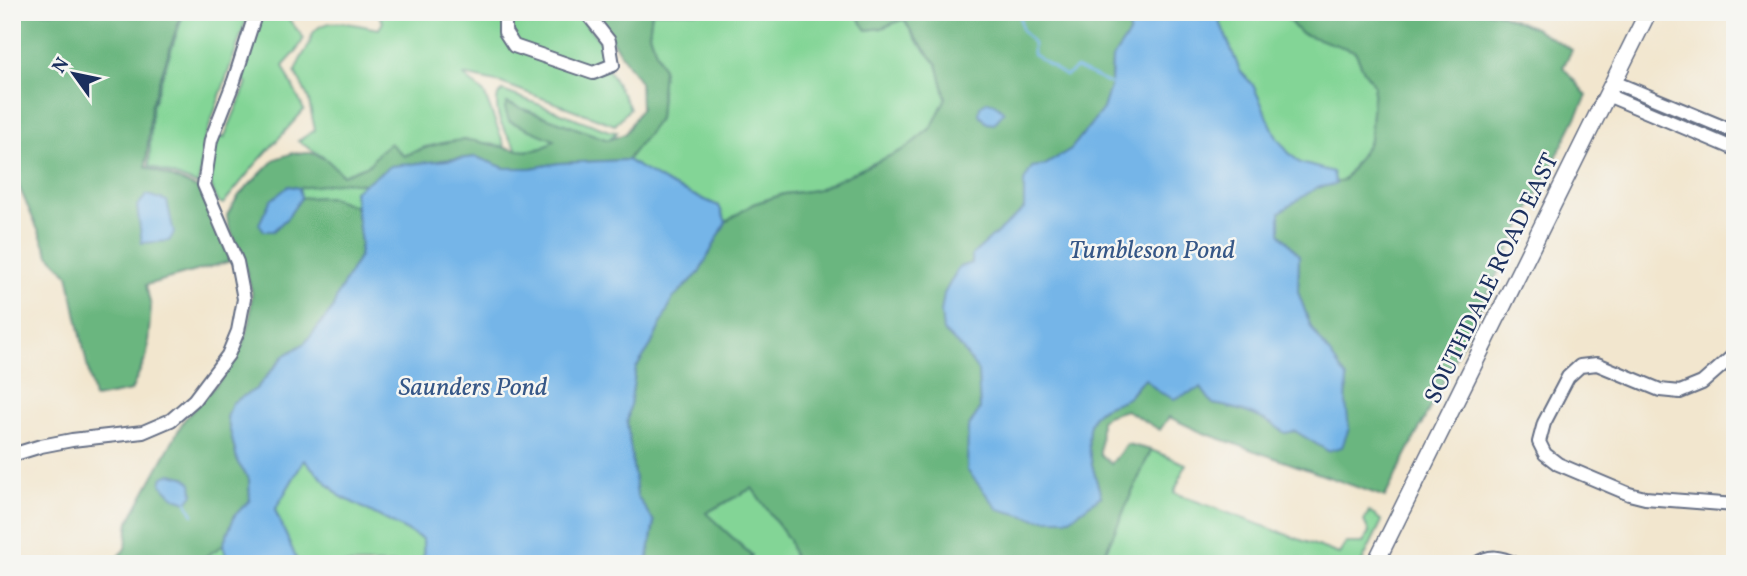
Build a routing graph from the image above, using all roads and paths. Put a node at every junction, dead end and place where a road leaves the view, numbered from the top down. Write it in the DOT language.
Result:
graph roads {
  1 [pos="256,12"];
  2 [pos="508,12"];
  3 [pos="586,12"];
  4 [pos="1648,12"];
  5 [pos="1610,88"];
  6 [pos="1735,132"];
  7 [pos="1735,149"];
  8 [pos="1735,354"];
  9 [pos="12,455"];
  10 [pos="1735,505"];
  11 [pos="1375,564"];
  12 [pos="1476,564"];
  13 [pos="1516,564"];
  1 -- 9 [label="street"];
  2 -- 3 [label="street"];
  4 -- 5 [label="main road, SOUTHDALE ROAD EAST"];
  5 -- 6 [label="street"];
  5 -- 7 [label="street"];
  5 -- 11 [label="main road, SOUTHDALE ROAD EAST"];
  8 -- 10 [label="street"];
  12 -- 13 [label="street"];
}
